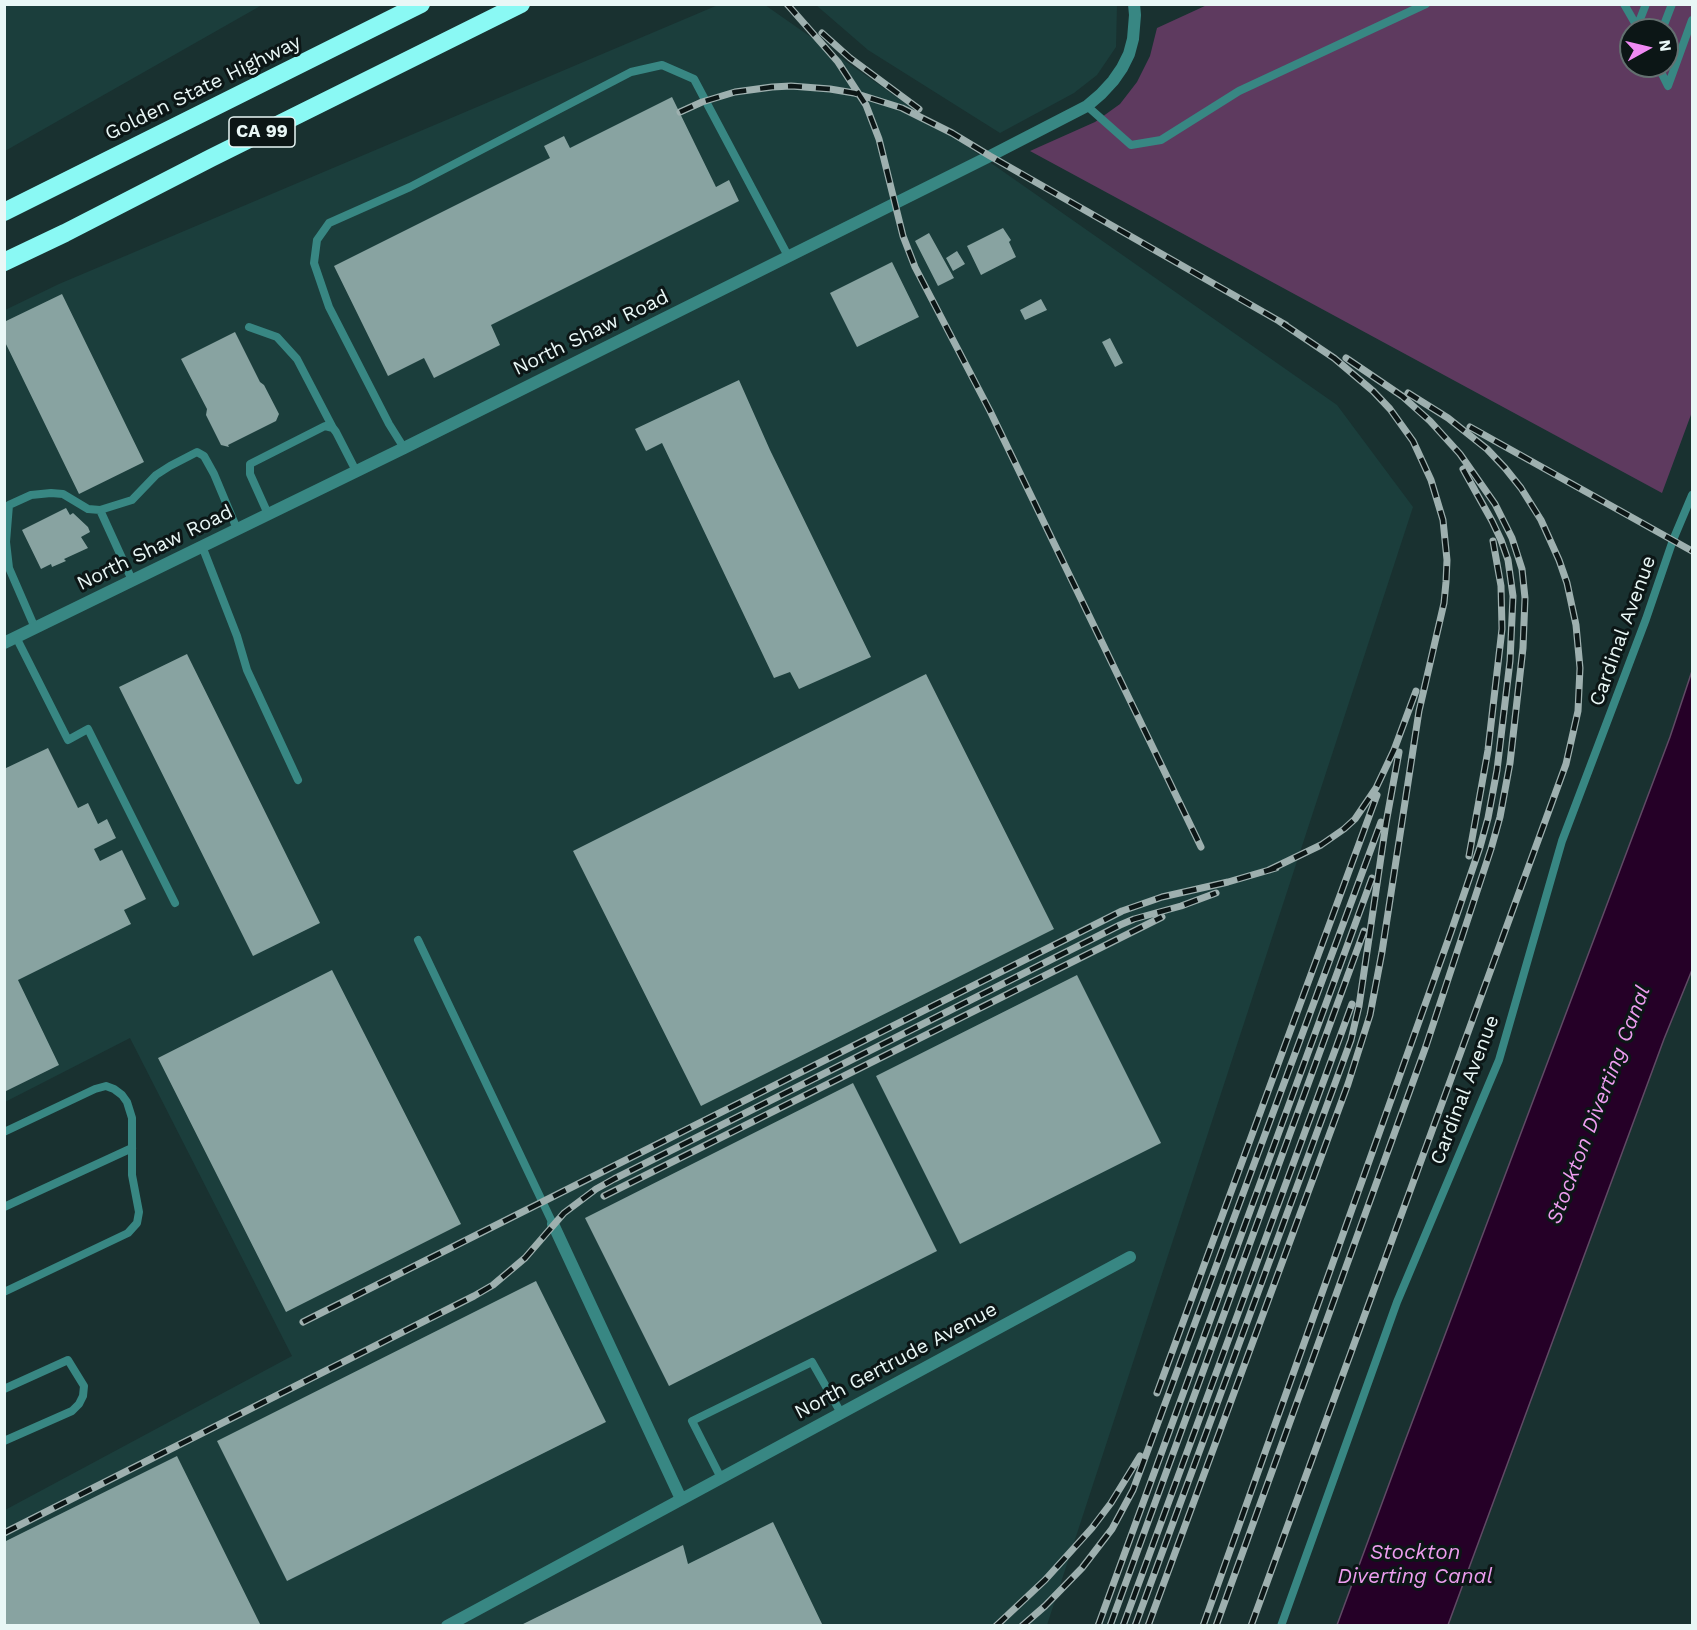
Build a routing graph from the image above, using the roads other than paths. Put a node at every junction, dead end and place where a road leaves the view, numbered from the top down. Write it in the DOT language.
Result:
graph roads {
  1 [pos="421,4"];
  2 [pos="521,4"];
  3 [pos="1134,4"];
  4 [pos="1426,4"];
  5 [pos="1624,4"];
  6 [pos="1632,18"];
  7 [pos="1692,20"];
  8 [pos="1679,56"];
  9 [pos="1664,78"];
  10 [pos="1671,78"];
  11 [pos="1087,106"];
  12 [pos="56,186"];
  13 [pos="4,204"];
  14 [pos="4,212"];
  15 [pos="788,256"];
  16 [pos="4,262"];
  17 [pos="249,327"];
  18 [pos="333,428"];
  19 [pos="404,448"];
  20 [pos="356,471"];
  21 [pos="1692,495"];
  22 [pos="100,510"];
  23 [pos="268,514"];
  24 [pos="237,529"];
  25 [pos="202,546"];
  26 [pos="132,580"];
  27 [pos="35,628"];
  28 [pos="10,640"];
  29 [pos="298,780"];
  30 [pos="175,903"];
  31 [pos="418,940"];
  32 [pos="4,1132"];
  33 [pos="132,1148"];
  34 [pos="4,1207"];
  35 [pos="553,1224"];
  36 [pos="1130,1257"];
  37 [pos="4,1292"];
  38 [pos="4,1389"];
  39 [pos="841,1413"];
  40 [pos="4,1441"];
  41 [pos="721,1478"];
  42 [pos="681,1499"];
  43 [pos="447,1626"];
  44 [pos="1281,1626"];
  1 -- 12 [label="highway, Golden State Highway / CA 99"];
  2 -- 16 [label="highway, CA 99"];
  3 -- 11 [label="street, North Shaw Road"];
  4 -- 11 [label="lane"];
  5 -- 6 [label="lane"];
  7 -- 8 [label="lane"];
  9 -- 10 [label="lane"];
  11 -- 15 [label="street, North Shaw Road"];
  12 -- 13 [label="highway"];
  12 -- 14 [label="highway, Golden State Highway / CA 99"];
  15 -- 19 [label="street, North Shaw Road"];
  15 -- 19 [label="lane"];
  17 -- 18 [label="lane"];
  18 -- 20 [label="lane"];
  18 -- 23 [label="lane"];
  19 -- 20 [label="street, North Shaw Road"];
  20 -- 23 [label="street, North Shaw Road"];
  21 -- 44 [label="lane, Cardinal Avenue"];
  22 -- 24 [label="lane"];
  22 -- 26 [label="lane"];
  22 -- 27 [label="lane"];
  23 -- 24 [label="street, North Shaw Road"];
  24 -- 25 [label="street, North Shaw Road"];
  25 -- 26 [label="street, North Shaw Road"];
  25 -- 29 [label="lane"];
  26 -- 27 [label="street, North Shaw Road"];
  27 -- 28 [label="street, North Shaw Road"];
  28 -- 30 [label="lane"];
  31 -- 35 [label="lane"];
  32 -- 33 [label="lane"];
  33 -- 34 [label="lane"];
  33 -- 37 [label="lane"];
  35 -- 42 [label="street"];
  36 -- 39 [label="street, North Gertrude Avenue"];
  38 -- 40 [label="lane"];
  39 -- 41 [label="street, North Gertrude Avenue"];
  39 -- 41 [label="lane"];
  41 -- 42 [label="street, North Gertrude Avenue"];
  42 -- 43 [label="street, North Gertrude Avenue"];
}
